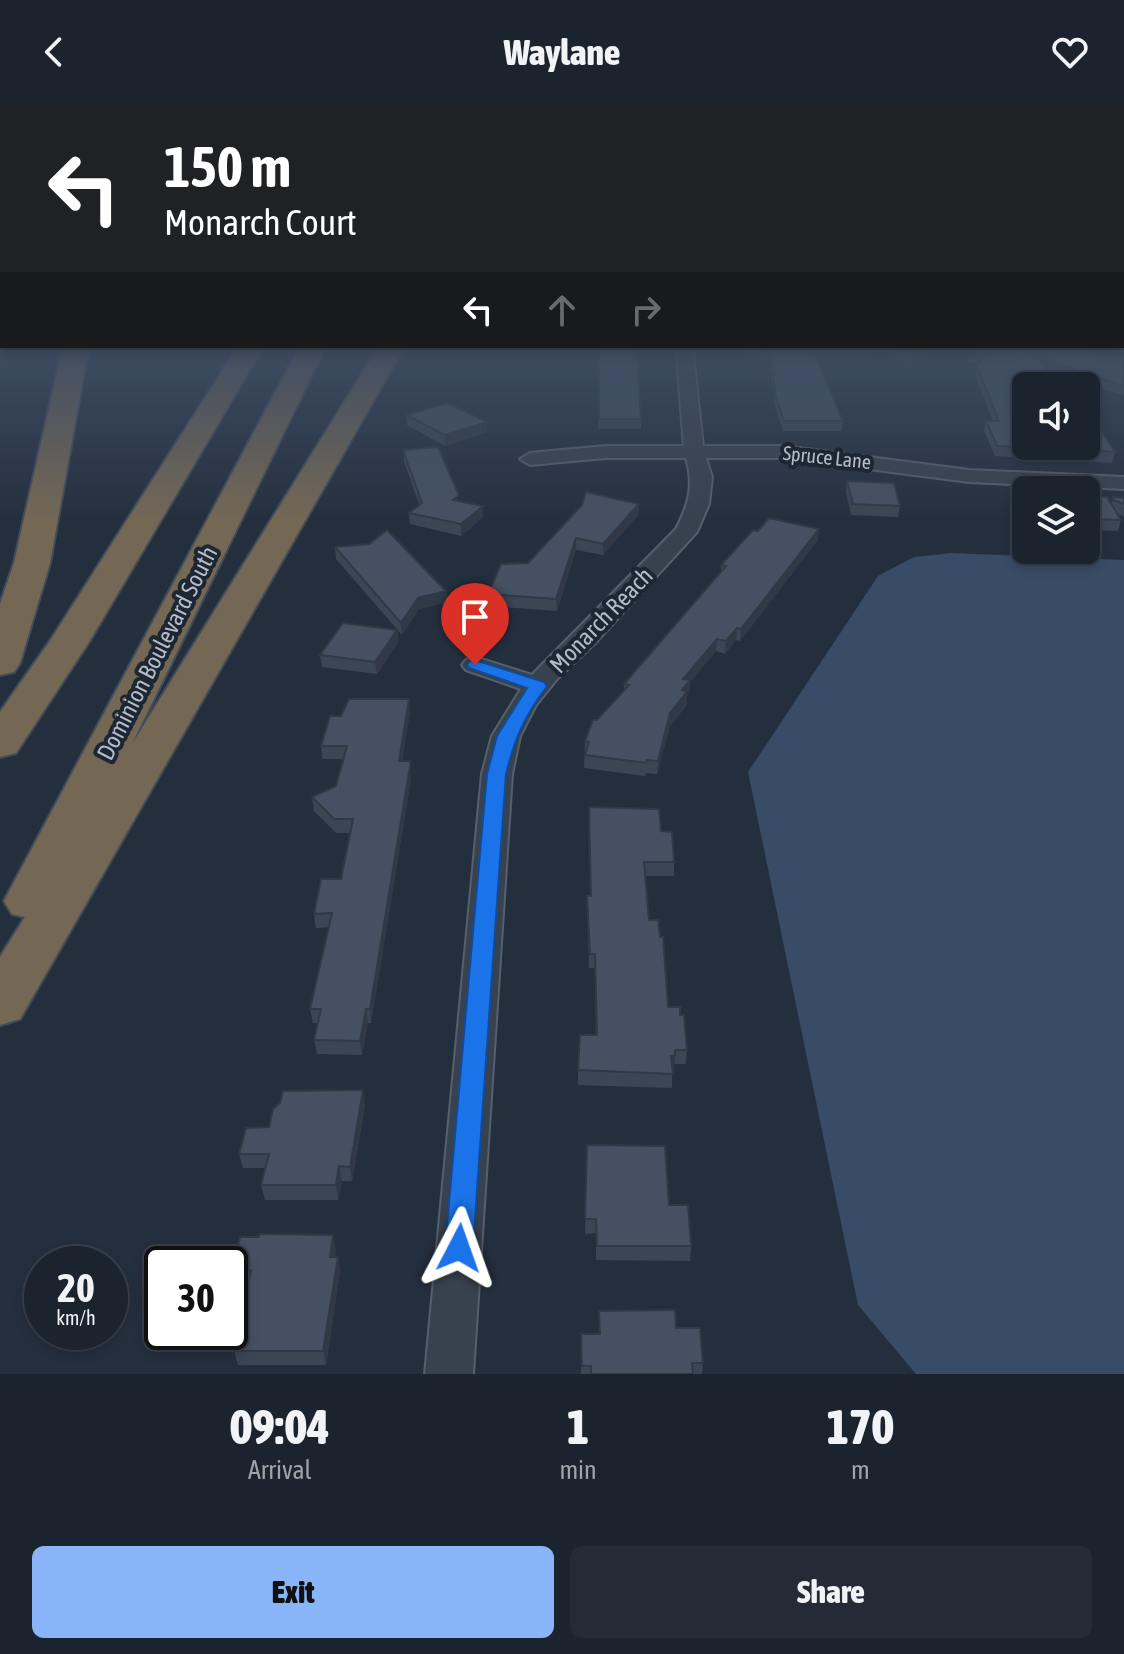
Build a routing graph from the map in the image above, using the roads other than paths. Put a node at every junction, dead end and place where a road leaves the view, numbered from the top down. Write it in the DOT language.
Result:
graph roads {
  1 [pos="64,403"];
  2 [pos="216,403"];
  3 [pos="284,403"];
  4 [pos="358,403"];
  5 [pos="689,403"];
  6 [pos="694,452"];
  7 [pos="530,459"];
  8 [pos="1124,483"];
  9 [pos="0,663"];
  10 [pos="475,665"];
  11 [pos="538,686"];
  12 [pos="0,744"];
  13 [pos="0,960"];
  14 [pos="0,1004"];
  15 [pos="449,1374"];
  1 -- 9 [label="highway"];
  2 -- 12 [label="highway"];
  3 -- 13 [label="highway, Dominion Boulevard South"];
  4 -- 14 [label="highway"];
  5 -- 6 [label="street, Monarch Reach"];
  6 -- 7 [label="street, Spruce Lane"];
  6 -- 8 [label="street, Spruce Lane"];
  6 -- 11 [label="street, Monarch Reach"];
  10 -- 11 [label="street"];
  11 -- 15 [label="street, Monarch Reach"];
}
